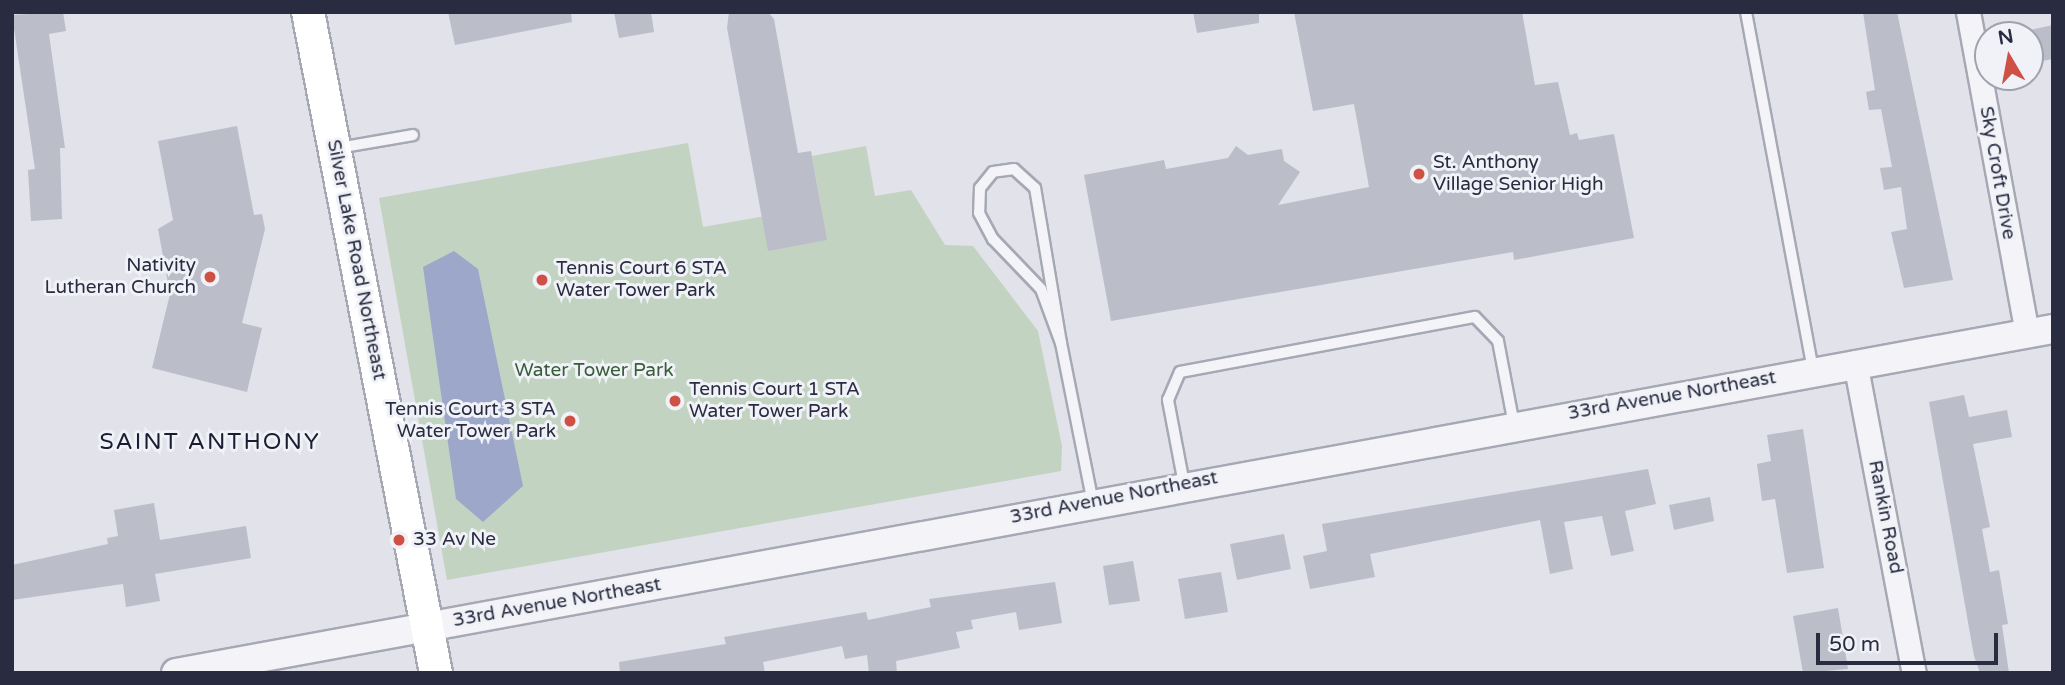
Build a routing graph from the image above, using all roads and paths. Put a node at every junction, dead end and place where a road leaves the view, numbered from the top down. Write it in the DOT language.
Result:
graph roads {
  1 [pos="308,12"];
  2 [pos="1746,12"];
  3 [pos="1968,12"];
  4 [pos="413,135"];
  5 [pos="335,149"];
  6 [pos="2040,331"];
  7 [pos="1060,343"];
  8 [pos="1855,362"];
  9 [pos="1813,370"];
  10 [pos="1514,425"];
  11 [pos="1184,484"];
  12 [pos="1093,503"];
  13 [pos="427,627"];
  14 [pos="176,673"];
  15 [pos="436,673"];
  16 [pos="1914,673"];
  1 -- 5 [label="main road, Silver Lake Road Northeast"];
  2 -- 9 [label="lane"];
  3 -- 6 [label="street, Sky Croft Drive"];
  4 -- 5 [label="lane"];
  5 -- 13 [label="main road, Silver Lake Road Northeast"];
  6 -- 8 [label="street, 33rd Avenue Northeast"];
  7 -- 7 [label="lane"];
  7 -- 12 [label="lane"];
  8 -- 9 [label="street, 33rd Avenue Northeast"];
  8 -- 16 [label="street, Rankin Road"];
  9 -- 10 [label="street, 33rd Avenue Northeast"];
  10 -- 11 [label="street, 33rd Avenue Northeast"];
  10 -- 11 [label="lane"];
  11 -- 12 [label="street, 33rd Avenue Northeast"];
  12 -- 13 [label="street, 33rd Avenue Northeast"];
  13 -- 14 [label="street, 33rd Avenue Northeast"];
  13 -- 15 [label="main road, Silver Lake Road Northeast"];
}
